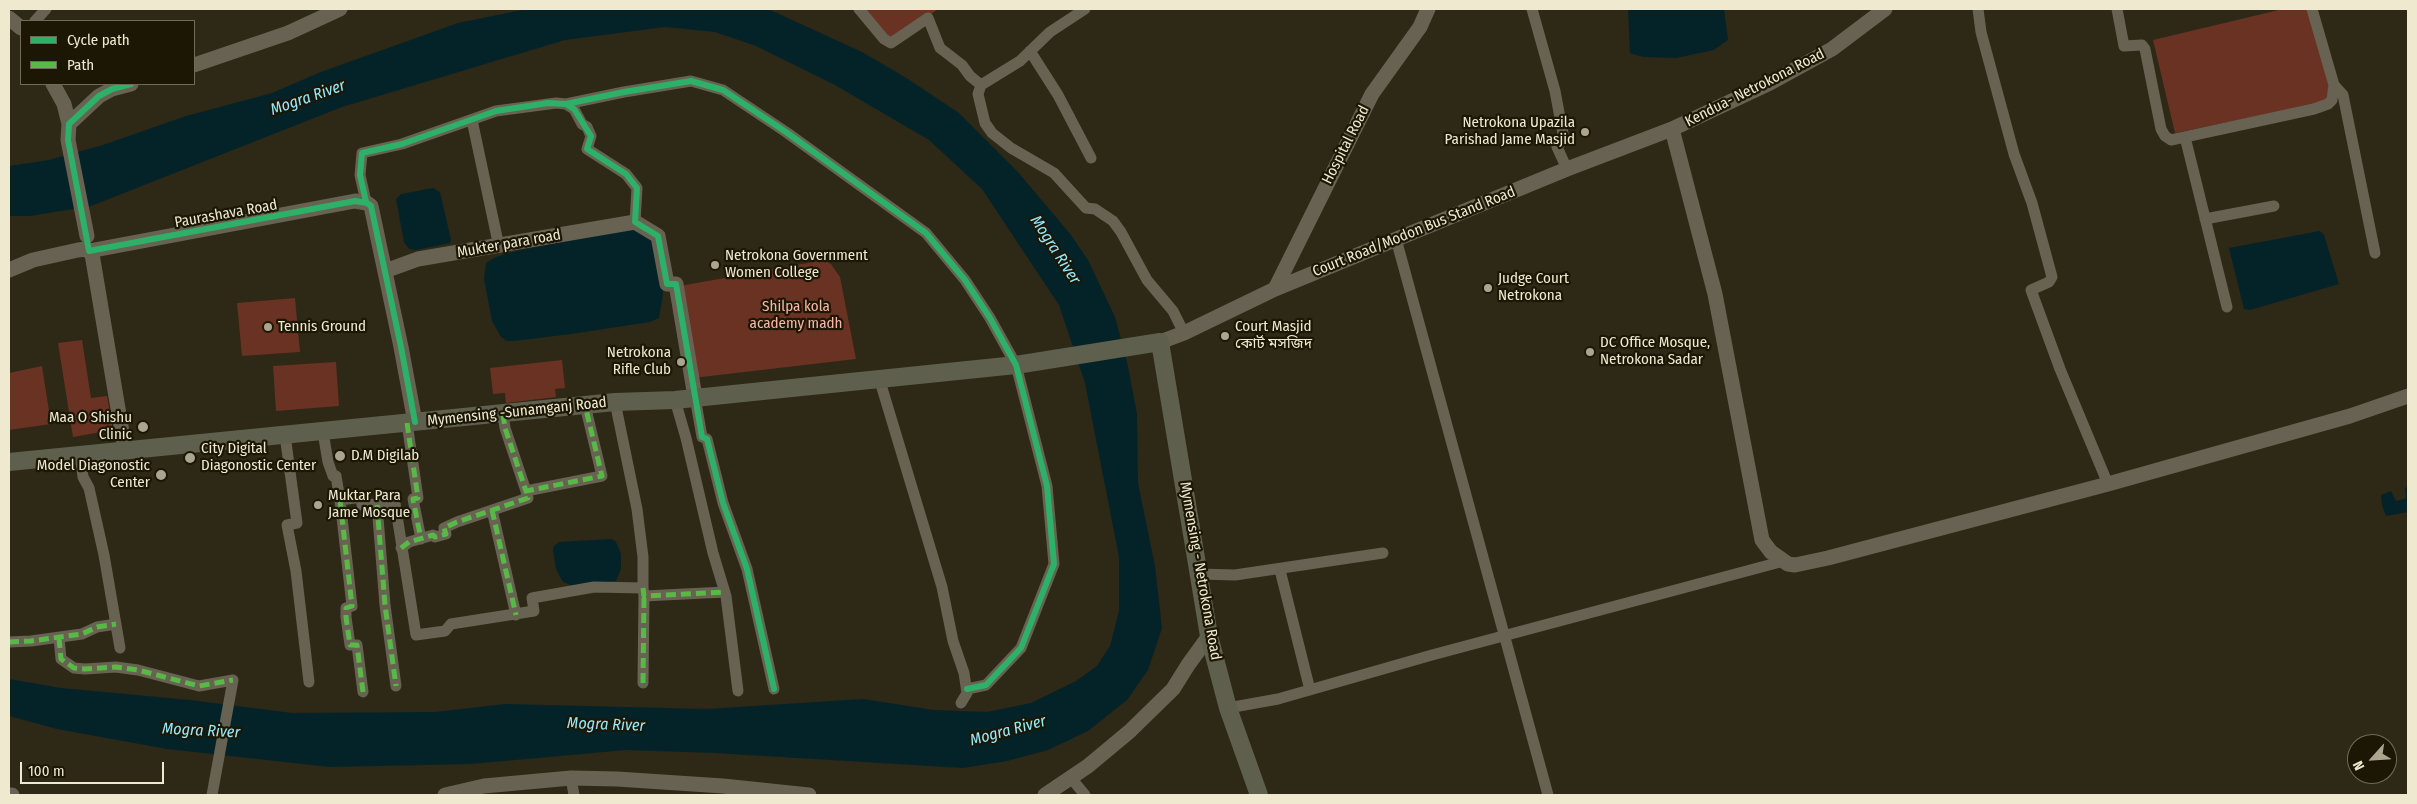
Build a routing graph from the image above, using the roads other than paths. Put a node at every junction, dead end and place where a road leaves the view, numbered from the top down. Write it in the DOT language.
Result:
graph roads {
  1 [pos="46,9"];
  2 [pos="340,9"];
  3 [pos="859,9"];
  4 [pos="1085,9"];
  5 [pos="1428,9"];
  6 [pos="1532,9"];
  7 [pos="1885,9"];
  8 [pos="1978,9"];
  9 [pos="2117,9"];
  10 [pos="2312,9"];
  11 [pos="9,18"];
  12 [pos="36,20"];
  13 [pos="20,27"];
  14 [pos="1030,51"];
  15 [pos="195,65"];
  16 [pos="54,85"];
  17 [pos="127,85"];
  18 [pos="981,85"];
  19 [pos="2334,85"];
  20 [pos="566,104"];
  21 [pos="472,120"];
  22 [pos="69,124"];
  23 [pos="1672,129"];
  24 [pos="2185,137"];
  25 [pos="1091,158"];
  26 [pos="1567,169"];
  27 [pos="366,202"];
  28 [pos="2274,206"];
  29 [pos="2206,219"];
  30 [pos="635,222"];
  31 [pos="1396,239"];
  32 [pos="88,243"];
  33 [pos="498,246"];
  34 [pos="2375,253"];
  35 [pos="9,270"];
  36 [pos="385,271"];
  37 [pos="1275,289"];
  38 [pos="2227,307"];
  39 [pos="1184,333"];
  40 [pos="1160,342"];
  41 [pos="1021,364"];
  42 [pos="879,378"];
  43 [pos="2408,396"];
  44 [pos="695,397"];
  45 [pos="675,400"];
  46 [pos="615,402"];
  47 [pos="585,405"];
  48 [pos="502,414"];
  49 [pos="411,423"];
  50 [pos="323,432"];
  51 [pos="285,435"];
  52 [pos="125,450"];
  53 [pos="80,454"];
  54 [pos="9,462"];
  55 [pos="2108,484"];
  56 [pos="526,491"];
  57 [pos="340,500"];
  58 [pos="377,504"];
  59 [pos="492,510"];
  60 [pos="421,539"];
  61 [pos="401,548"];
  62 [pos="1383,553"];
  63 [pos="1784,561"];
  64 [pos="1280,570"];
  65 [pos="1199,574"];
  66 [pos="644,592"];
  67 [pos="725,592"];
  68 [pos="516,615"];
  69 [pos="116,624"];
  70 [pos="1209,636"];
  71 [pos="1504,636"];
  72 [pos="59,638"];
  73 [pos="9,642"];
  74 [pos="120,648"];
  75 [pos="309,682"];
  76 [pos="643,683"];
  77 [pos="396,686"];
  78 [pos="774,689"];
  79 [pos="967,689"];
  80 [pos="738,690"];
  81 [pos="1310,690"];
  82 [pos="364,692"];
  83 [pos="961,703"];
  84 [pos="1228,708"];
  85 [pos="570,778"];
  86 [pos="1071,778"];
  87 [pos="783,794"];
  88 [pos="212,795"];
  89 [pos="445,795"];
  90 [pos="574,795"];
  91 [pos="809,795"];
  92 [pos="1045,795"];
  93 [pos="1085,795"];
  94 [pos="1259,795"];
  95 [pos="1548,795"];
  1 -- 12 [label="street"];
  2 -- 15 [label="street"];
  3 -- 18 [label="street"];
  4 -- 14 [label="street"];
  5 -- 37 [label="street, Hospital Road"];
  6 -- 26 [label="street"];
  7 -- 23 [label="street, Kendua- Netrokona Road"];
  8 -- 55 [label="street"];
  9 -- 24 [label="street"];
  10 -- 19 [label="street"];
  11 -- 13 [label="street"];
  14 -- 18 [label="street"];
  14 -- 25 [label="street"];
  16 -- 22 [label="street"];
  17 -- 22 [label="street"];
  18 -- 39 [label="street"];
  19 -- 24 [label="street"];
  19 -- 34 [label="street"];
  20 -- 21 [label="street"];
  20 -- 30 [label="street"];
  20 -- 41 [label="street"];
  21 -- 27 [label="street"];
  21 -- 33 [label="street"];
  22 -- 32 [label="street"];
  23 -- 26 [label="street, Court Road/Modon Bus Stand Road"];
  23 -- 63 [label="street"];
  24 -- 29 [label="street"];
  26 -- 31 [label="street, Court Road/Modon Bus Stand Road"];
  27 -- 32 [label="street, Paurashava Road"];
  27 -- 36 [label="street"];
  28 -- 29 [label="street"];
  29 -- 38 [label="street"];
  30 -- 33 [label="street, Mukter para road"];
  30 -- 44 [label="street"];
  31 -- 37 [label="street, Court Road/Modon Bus Stand Road"];
  31 -- 71 [label="street"];
  32 -- 35 [label="street, Paurashava Road"];
  32 -- 52 [label="street"];
  33 -- 36 [label="street, Mukter para road"];
  36 -- 49 [label="street"];
  37 -- 39 [label="street, Court Road/Modon Bus Stand Road"];
  39 -- 40 [label="street, Court Road/Modon Bus Stand Road"];
  40 -- 41 [label="main road, Mymensing -Sunamganj Road"];
  40 -- 65 [label="main road, Mymensing - Netrokona Road"];
  41 -- 42 [label="main road, Mymensing -Sunamganj Road"];
  41 -- 79 [label="street"];
  42 -- 44 [label="main road, Mymensing -Sunamganj Road"];
  42 -- 79 [label="street"];
  43 -- 55 [label="street"];
  44 -- 45 [label="main road, Mymensing -Sunamganj Road"];
  44 -- 78 [label="street"];
  45 -- 46 [label="main road, Mymensing -Sunamganj Road"];
  45 -- 67 [label="street"];
  46 -- 47 [label="main road, Mymensing -Sunamganj Road"];
  46 -- 66 [label="street"];
  47 -- 48 [label="main road, Mymensing -Sunamganj Road"];
  47 -- 56 [label="street"];
  48 -- 49 [label="main road, Mymensing -Sunamganj Road"];
  48 -- 56 [label="street"];
  49 -- 50 [label="main road, Mymensing -Sunamganj Road"];
  49 -- 60 [label="street"];
  50 -- 51 [label="main road, Mymensing -Sunamganj Road"];
  50 -- 57 [label="street"];
  51 -- 52 [label="main road, Mymensing -Sunamganj Road"];
  51 -- 75 [label="street"];
  52 -- 53 [label="main road, Mymensing -Sunamganj Road"];
  53 -- 54 [label="main road, Mymensing -Sunamganj Road"];
  53 -- 69 [label="street"];
  55 -- 63 [label="street"];
  56 -- 59 [label="street"];
  57 -- 58 [label="street"];
  57 -- 82 [label="street"];
  58 -- 61 [label="street"];
  58 -- 77 [label="street"];
  59 -- 60 [label="street"];
  59 -- 68 [label="street"];
  60 -- 61 [label="street"];
  61 -- 68 [label="street"];
  62 -- 64 [label="street"];
  63 -- 71 [label="street"];
  64 -- 65 [label="street"];
  64 -- 81 [label="street"];
  65 -- 70 [label="main road, Mymensing - Netrokona Road"];
  66 -- 67 [label="street"];
  66 -- 68 [label="street"];
  66 -- 76 [label="street"];
  67 -- 80 [label="street"];
  69 -- 72 [label="street"];
  69 -- 74 [label="street"];
  70 -- 84 [label="main road, Mymensing - Netrokona Road"];
  70 -- 86 [label="street"];
  71 -- 81 [label="street"];
  71 -- 95 [label="street"];
  72 -- 73 [label="street"];
  72 -- 88 [label="street"];
  79 -- 83 [label="street"];
  81 -- 84 [label="street"];
  84 -- 94 [label="main road, Mymensing - Netrokona Road"];
  85 -- 87 [label="street"];
  85 -- 89 [label="street"];
  85 -- 90 [label="street"];
  86 -- 92 [label="street"];
  86 -- 93 [label="street"];
  87 -- 91 [label="street"];
}
